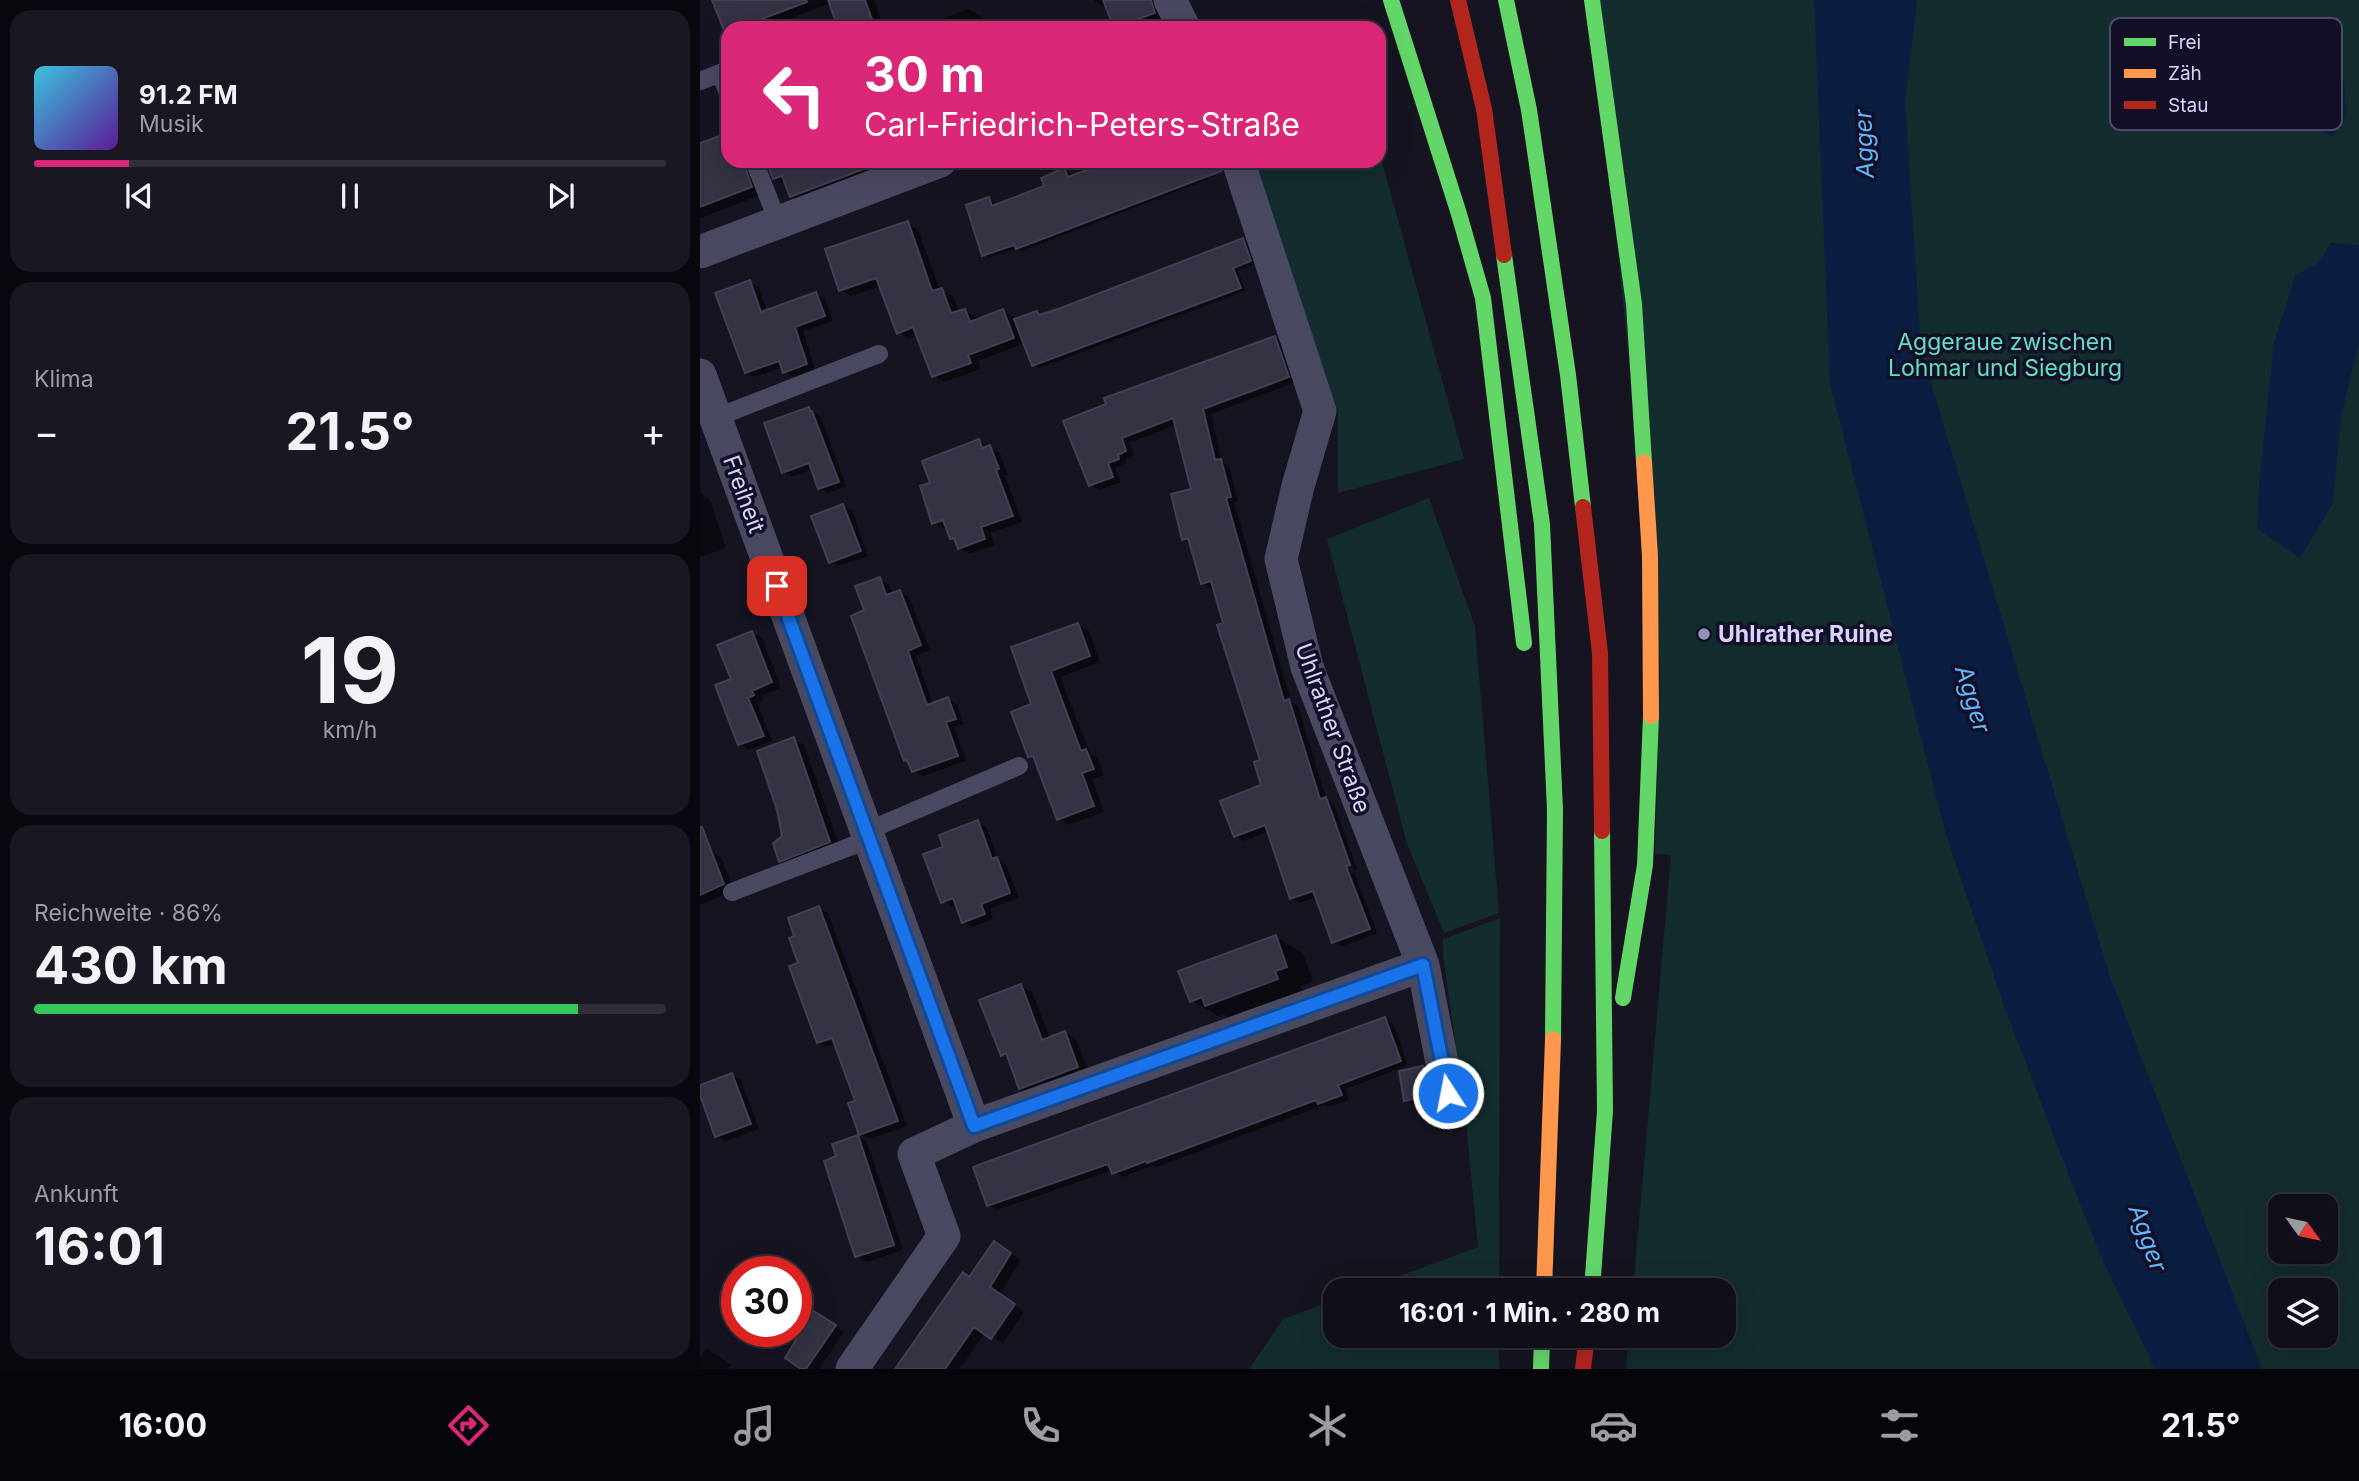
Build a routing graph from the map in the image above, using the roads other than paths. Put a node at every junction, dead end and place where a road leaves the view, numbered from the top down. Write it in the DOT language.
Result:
graph roads {
  1 [pos="1170,0"];
  2 [pos="1391,0"];
  3 [pos="1458,0"];
  4 [pos="1506,0"];
  5 [pos="1592,0"];
  6 [pos="1180,21"];
  7 [pos="721,73"];
  8 [pos="700,81"];
  9 [pos="757,168"];
  10 [pos="921,168"];
  11 [pos="1240,168"];
  12 [pos="778,222"];
  13 [pos="700,252"];
  14 [pos="879,354"];
  15 [pos="700,376"];
  16 [pos="715,418"];
  17 [pos="1527,662"];
  18 [pos="1535,716"];
  19 [pos="1019,766"];
  20 [pos="1555,810"];
  21 [pos="868,835"];
  22 [pos="732,892"];
  23 [pos="1423,965"];
  24 [pos="1448,1093"];
  25 [pos="1605,1111"];
  26 [pos="974,1126"];
  27 [pos="1544,1278"];
  28 [pos="1593,1278"];
  29 [pos="1542,1348"];
  30 [pos="1585,1348"];
  31 [pos="852,1369"];
  32 [pos="1541,1369"];
  33 [pos="1583,1369"];
  1 -- 6 [label="street"];
  2 -- 17 [label="highway"];
  3 -- 20 [label="highway"];
  4 -- 25 [label="highway"];
  5 -- 25 [label="highway"];
  7 -- 8 [label="lane"];
  9 -- 12 [label="lane"];
  10 -- 12 [label="street"];
  11 -- 23 [label="street, Uhlrather Straße"];
  12 -- 13 [label="street"];
  14 -- 16 [label="lane"];
  15 -- 16 [label="street, Freiheit"];
  16 -- 21 [label="street, Freiheit"];
  18 -- 20 [label="highway"];
  19 -- 21 [label="lane"];
  20 -- 27 [label="highway"];
  21 -- 22 [label="lane"];
  21 -- 26 [label="street, Freiheit"];
  23 -- 24 [label="street, Uhlrather Straße"];
  23 -- 26 [label="street"];
  25 -- 28 [label="highway"];
  26 -- 31 [label="street"];
  29 -- 32 [label="highway"];
  30 -- 33 [label="highway"];
}
